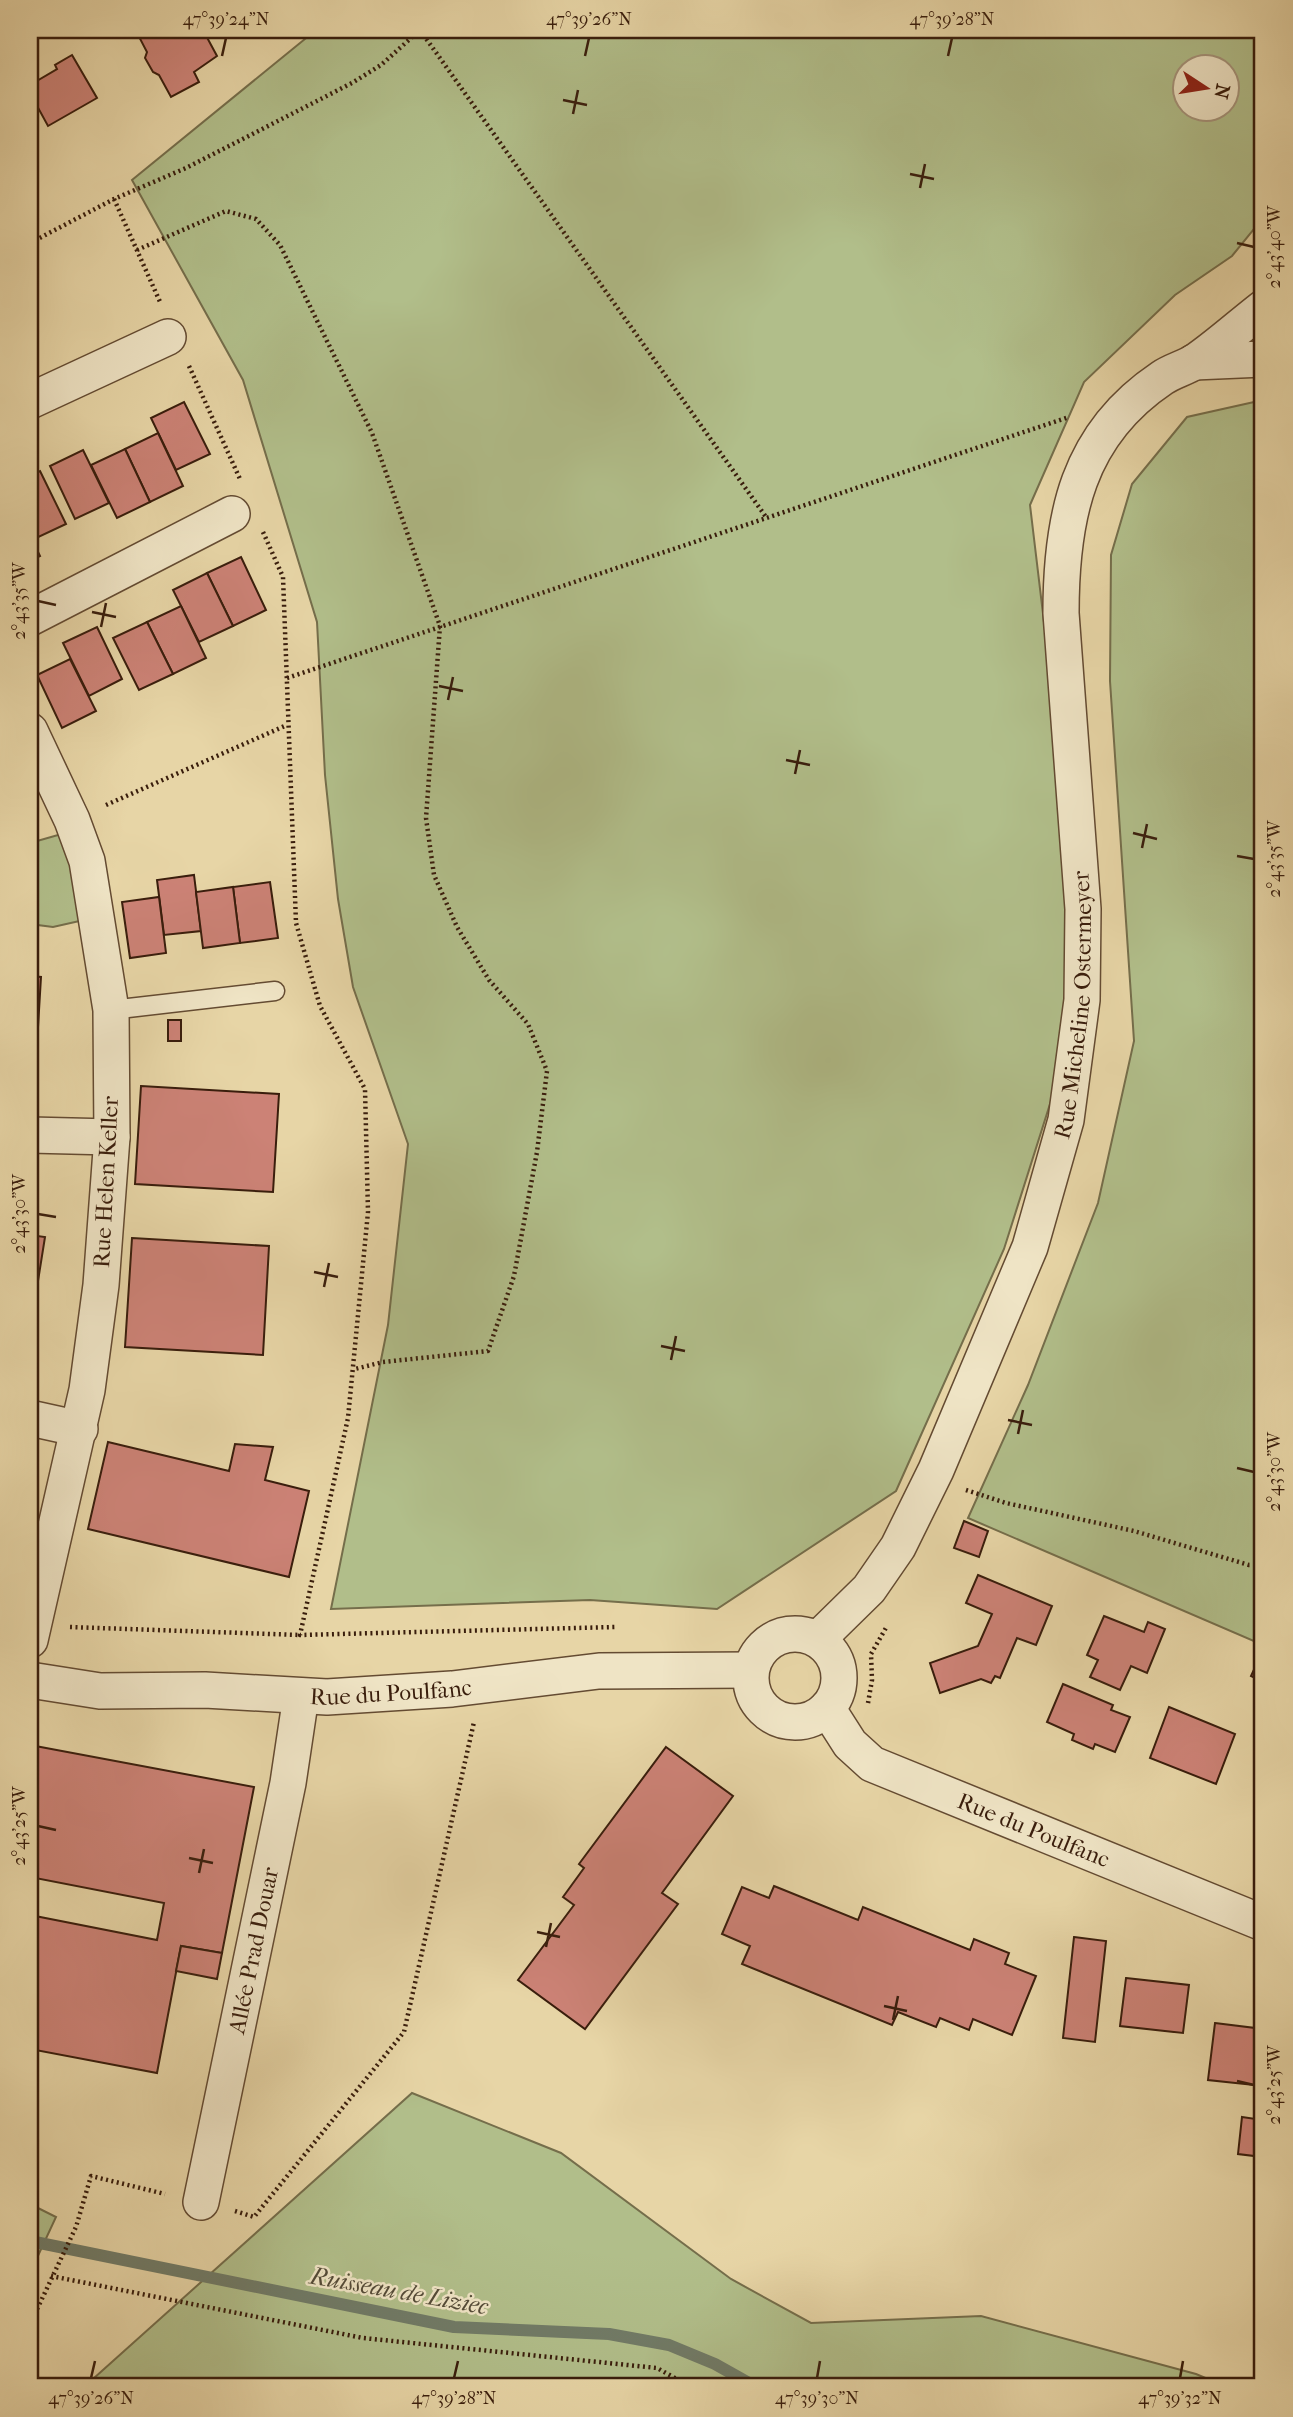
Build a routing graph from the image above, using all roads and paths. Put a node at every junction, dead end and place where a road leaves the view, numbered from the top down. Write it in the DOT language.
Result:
graph roads {
  1 [pos="420,30"];
  2 [pos="114,199"];
  3 [pos="30,243"];
  4 [pos="137,250"];
  5 [pos="1263,308"];
  6 [pos="173,336"];
  7 [pos="1263,359"];
  8 [pos="1194,362"];
  9 [pos="30,401"];
  10 [pos="1080,414"];
  11 [pos="245,509"];
  12 [pos="766,517"];
  13 [pos="30,618"];
  14 [pos="440,626"];
  15 [pos="287,678"];
  16 [pos="287,725"];
  17 [pos="30,731"];
  18 [pos="72,820"];
  19 [pos="275,991"];
  20 [pos="111,1010"];
  21 [pos="30,1135"];
  22 [pos="112,1138"];
  23 [pos="355,1369"];
  24 [pos="30,1419"];
  25 [pos="80,1429"];
  26 [pos="960,1488"];
  27 [pos="1263,1565"];
  28 [pos="615,1627"];
  29 [pos="32,1633"];
  30 [pos="300,1635"];
  31 [pos="818,1639"];
  32 [pos="751,1670"];
  33 [pos="30,1679"];
  34 [pos="483,1684"];
  35 [pos="301,1696"];
  36 [pos="827,1708"];
  37 [pos="1263,1923"];
  38 [pos="201,2203"];
  39 [pos="51,2276"];
  40 [pos="30,2324"];
  41 [pos="691,2387"];
  1 -- 2 [label="path"];
  1 -- 12 [label="path"];
  2 -- 3 [label="path"];
  2 -- 4 [label="path"];
  4 -- 6 [label="path"];
  4 -- 14 [label="path"];
  5 -- 8 [label="street, Rue Micheline Ostermeyer"];
  6 -- 9 [label="street"];
  6 -- 11 [label="path"];
  7 -- 8 [label="street, Rue Micheline Ostermeyer"];
  8 -- 31 [label="street, Rue Micheline Ostermeyer"];
  10 -- 12 [label="path"];
  11 -- 13 [label="street"];
  11 -- 15 [label="path"];
  12 -- 14 [label="path"];
  14 -- 15 [label="path"];
  14 -- 23 [label="path"];
  15 -- 16 [label="path"];
  16 -- 18 [label="path"];
  16 -- 23 [label="path"];
  17 -- 18 [label="street, Rue Helen Keller"];
  18 -- 20 [label="street, Rue Helen Keller"];
  19 -- 20 [label="lane"];
  20 -- 22 [label="street, Rue Helen Keller"];
  21 -- 22 [label="street"];
  22 -- 25 [label="street, Rue Helen Keller"];
  23 -- 30 [label="path"];
  24 -- 25 [label="street"];
  25 -- 29 [label="street, Rue Helen Keller"];
  26 -- 27 [label="path"];
  28 -- 30 [label="path"];
  29 -- 30 [label="path"];
  31 -- 32 [label="street"];
  31 -- 36 [label="street"];
  32 -- 34 [label="street, Rue du Poulfanc"];
  32 -- 36 [label="street"];
  33 -- 35 [label="street, Rue du Poulfanc"];
  34 -- 35 [label="street, Rue du Poulfanc"];
  34 -- 38 [label="path"];
  35 -- 38 [label="street, Allée Prad Douar"];
  36 -- 37 [label="street, Rue du Poulfanc"];
  38 -- 39 [label="path"];
  39 -- 40 [label="path"];
  39 -- 41 [label="path"];
}
